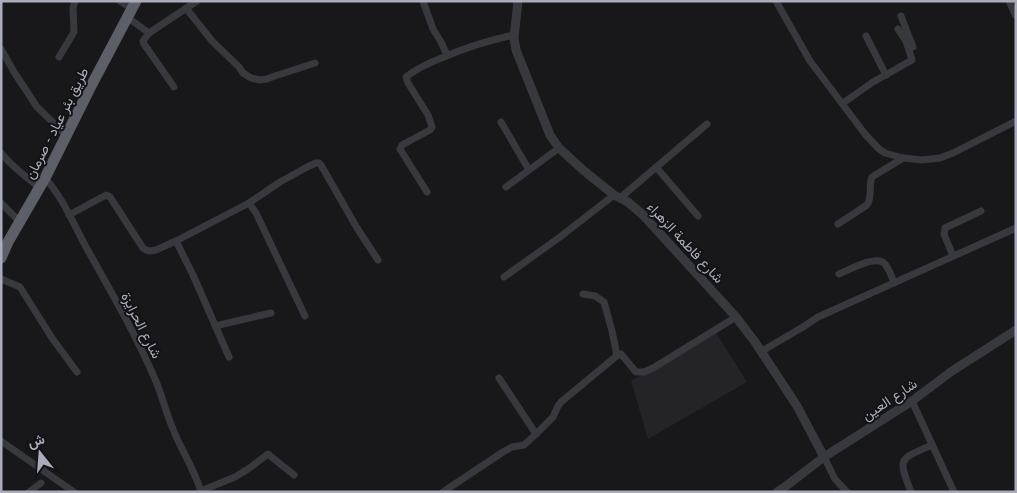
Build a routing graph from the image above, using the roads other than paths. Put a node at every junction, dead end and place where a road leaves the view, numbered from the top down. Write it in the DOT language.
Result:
graph roads {
  1 [pos="75,1"];
  2 [pos="120,1"];
  3 [pos="197,1"];
  4 [pos="423,1"];
  5 [pos="518,1"];
  6 [pos="776,1"];
  7 [pos="1009,1"];
  8 [pos="186,8"];
  9 [pos="131,9"];
  10 [pos="901,16"];
  11 [pos="1016,16"];
  12 [pos="898,28"];
  13 [pos="149,33"];
  14 [pos="514,35"];
  15 [pos="866,36"];
  16 [pos="1,49"];
  17 [pos="447,55"];
  18 [pos="58,57"];
  19 [pos="912,60"];
  20 [pos="315,63"];
  21 [pos="886,75"];
  22 [pos="174,86"];
  23 [pos="843,103"];
  24 [pos="1016,121"];
  25 [pos="501,122"];
  26 [pos="707,124"];
  27 [pos="66,135"];
  28 [pos="559,148"];
  29 [pos="1,153"];
  30 [pos="903,158"];
  31 [pos="656,167"];
  32 [pos="530,170"];
  33 [pos="42,183"];
  34 [pos="506,187"];
  35 [pos="426,192"];
  36 [pos="617,197"];
  37 [pos="1,203"];
  38 [pos="249,203"];
  39 [pos="981,211"];
  40 [pos="69,215"];
  41 [pos="698,216"];
  42 [pos="20,222"];
  43 [pos="838,224"];
  44 [pos="1016,228"];
  45 [pos="176,241"];
  46 [pos="8,242"];
  47 [pos="1,252"];
  48 [pos="953,256"];
  49 [pos="1,258"];
  50 [pos="378,260"];
  51 [pos="839,274"];
  52 [pos="504,277"];
  53 [pos="1,279"];
  54 [pos="894,283"];
  55 [pos="583,294"];
  56 [pos="271,313"];
  57 [pos="305,316"];
  58 [pos="736,317"];
  59 [pos="215,326"];
  60 [pos="1016,330"];
  61 [pos="762,351"];
  62 [pos="617,356"];
  63 [pos="229,357"];
  64 [pos="77,372"];
  65 [pos="499,378"];
  66 [pos="912,401"];
  67 [pos="536,434"];
  68 [pos="1,442"];
  69 [pos="932,445"];
  70 [pos="824,457"];
  71 [pos="294,475"];
  72 [pos="40,483"];
  73 [pos="788,489"];
  74 [pos="201,491"];
  75 [pos="29,492"];
  76 [pos="74,492"];
  77 [pos="443,492"];
  78 [pos="777,492"];
  79 [pos="847,492"];
  80 [pos="911,492"];
  81 [pos="954,492"];
  1 -- 18 [label="street"];
  2 -- 9 [label="street"];
  3 -- 8 [label="street"];
  4 -- 17 [label="street"];
  5 -- 14 [label="street, شارع فاطمة الزهراء"];
  6 -- 23 [label="street"];
  7 -- 11 [label="street"];
  8 -- 13 [label="street"];
  8 -- 20 [label="street"];
  9 -- 13 [label="street"];
  9 -- 27 [label="highway, طريق بئر عياد - صرمان"];
  10 -- 19 [label="street"];
  12 -- 19 [label="street"];
  13 -- 22 [label="street"];
  14 -- 17 [label="street"];
  14 -- 28 [label="street, شارع فاطمة الزهراء"];
  15 -- 21 [label="street"];
  16 -- 27 [label="street"];
  17 -- 35 [label="street"];
  19 -- 21 [label="street"];
  21 -- 23 [label="street"];
  23 -- 30 [label="street"];
  24 -- 30 [label="street"];
  25 -- 32 [label="street"];
  26 -- 31 [label="street"];
  27 -- 33 [label="highway, طريق بئر عياد - صرمان"];
  28 -- 32 [label="street"];
  28 -- 36 [label="street, شارع فاطمة الزهراء"];
  29 -- 33 [label="street, شارع الحرايزة"];
  30 -- 43 [label="street"];
  31 -- 36 [label="street"];
  31 -- 41 [label="street"];
  32 -- 34 [label="street"];
  33 -- 40 [label="street, شارع الحرايزة"];
  33 -- 42 [label="highway, طريق بئر عياد - صرمان"];
  36 -- 52 [label="street"];
  36 -- 58 [label="street, شارع فاطمة الزهراء"];
  37 -- 42 [label="street"];
  38 -- 45 [label="street"];
  38 -- 50 [label="street"];
  38 -- 57 [label="street"];
  39 -- 48 [label="street"];
  40 -- 45 [label="street"];
  40 -- 74 [label="street, شارع الحرايزة"];
  42 -- 46 [label="highway, طريق بئر عياد - صرمان"];
  44 -- 48 [label="street"];
  45 -- 59 [label="street"];
  46 -- 47 [label="street"];
  46 -- 49 [label="highway, طريق بئر عياد - صرمان"];
  48 -- 54 [label="street"];
  51 -- 54 [label="street"];
  53 -- 64 [label="street"];
  54 -- 61 [label="street"];
  55 -- 62 [label="street"];
  56 -- 59 [label="street"];
  58 -- 61 [label="street, شارع فاطمة الزهراء"];
  58 -- 62 [label="street"];
  59 -- 63 [label="street"];
  60 -- 66 [label="street, شارع العين"];
  61 -- 70 [label="street, شارع فاطمة الزهراء"];
  62 -- 67 [label="street"];
  65 -- 67 [label="street"];
  66 -- 69 [label="street"];
  66 -- 70 [label="street, شارع العين"];
  67 -- 77 [label="street"];
  68 -- 76 [label="street"];
  69 -- 80 [label="street"];
  69 -- 81 [label="street"];
  70 -- 73 [label="street, شارع العين"];
  70 -- 79 [label="street"];
  71 -- 74 [label="street"];
  72 -- 75 [label="street"];
  73 -- 78 [label="street, شارع العين"];
}
